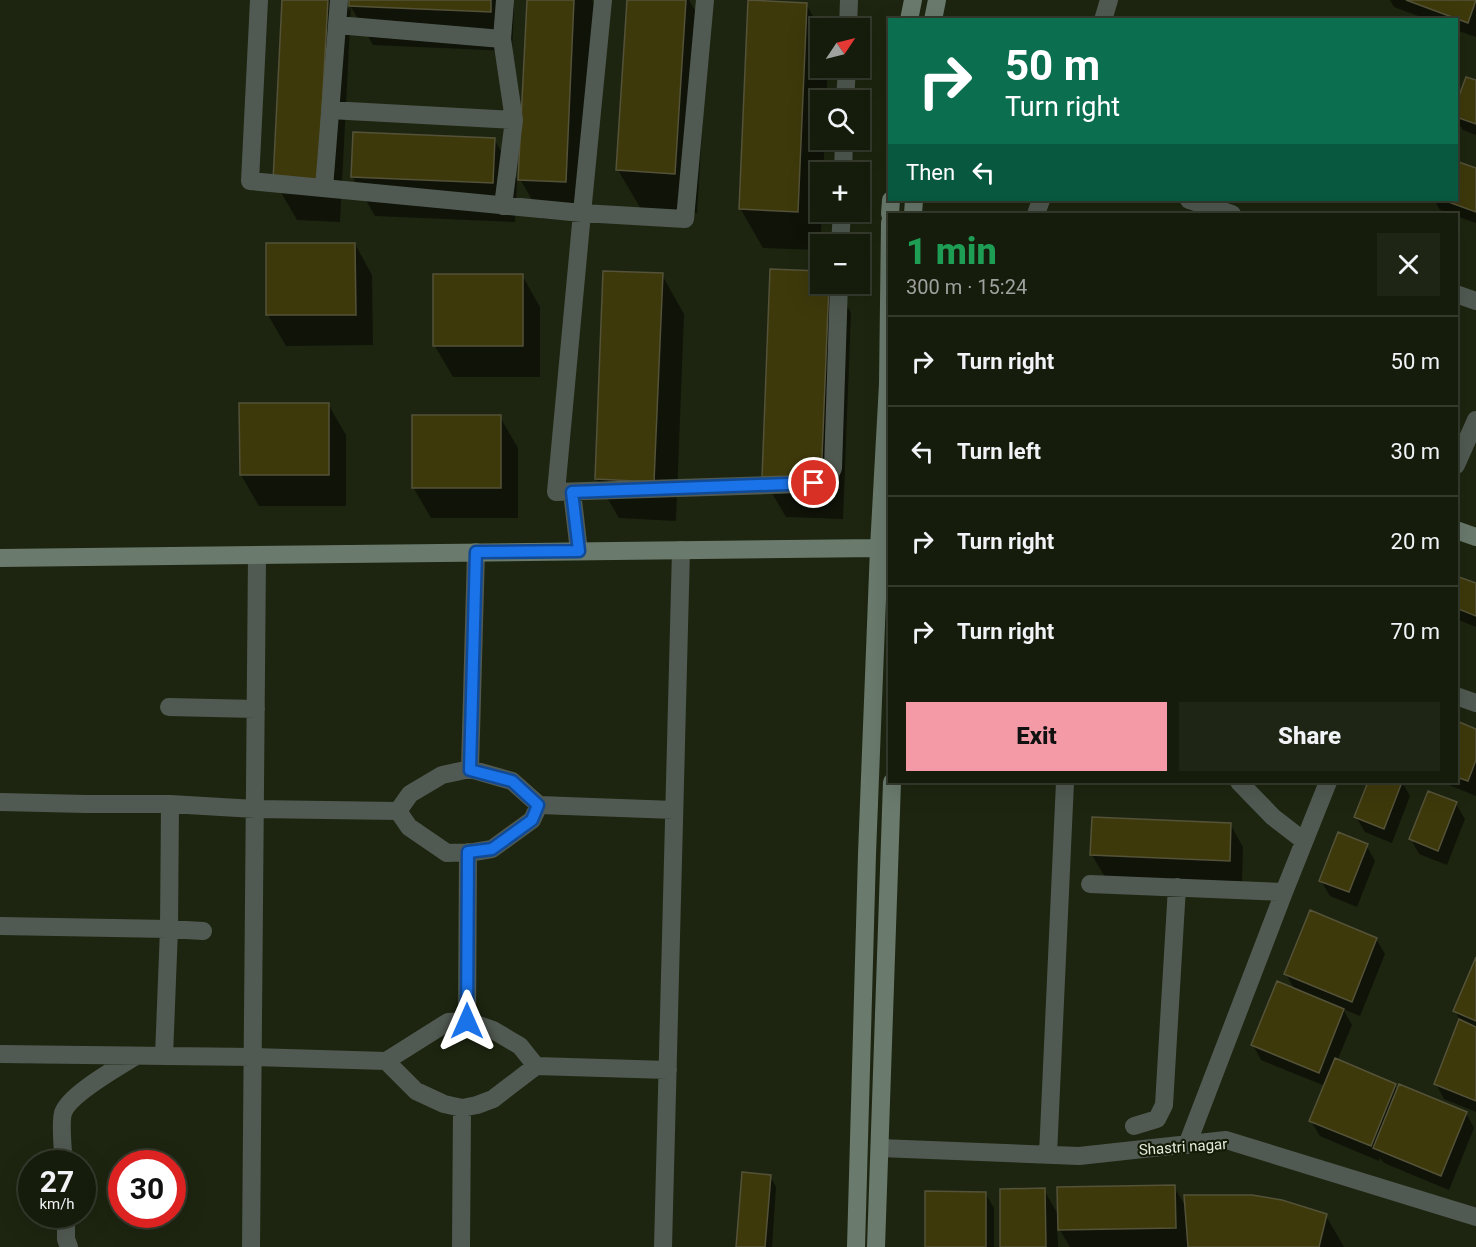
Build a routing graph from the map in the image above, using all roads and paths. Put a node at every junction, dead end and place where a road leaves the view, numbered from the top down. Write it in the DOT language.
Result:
graph roads {
  1 [pos="259,0"];
  2 [pos="339,0"];
  3 [pos="505,0"];
  4 [pos="603,0"];
  5 [pos="705,0"];
  6 [pos="849,0"];
  7 [pos="913,0"];
  8 [pos="937,0"];
  9 [pos="1109,0"];
  10 [pos="848,18"];
  11 [pos="909,18"];
  12 [pos="933,18"];
  13 [pos="1104,18"];
  14 [pos="337,24"];
  15 [pos="502,39"];
  16 [pos="330,110"];
  17 [pos="514,120"];
  18 [pos="324,188"];
  19 [pos="1192,201"];
  20 [pos="503,206"];
  21 [pos="582,213"];
  22 [pos="1229,213"];
  23 [pos="839,294"];
  24 [pos="1458,295"];
  25 [pos="1476,301"];
  26 [pos="888,384"];
  27 [pos="1476,420"];
  28 [pos="1458,460"];
  29 [pos="572,492"];
  30 [pos="1458,531"];
  31 [pos="1476,537"];
  32 [pos="884,547"];
  33 [pos="681,550"];
  34 [pos="579,551"];
  35 [pos="476,552"];
  36 [pos="257,555"];
  37 [pos="0,558"];
  38 [pos="1458,697"];
  39 [pos="1476,703"];
  40 [pos="169,707"];
  41 [pos="256,709"];
  42 [pos="470,770"];
  43 [pos="892,783"];
  44 [pos="1065,783"];
  45 [pos="1240,783"];
  46 [pos="1328,783"];
  47 [pos="0,802"];
  48 [pos="170,804"];
  49 [pos="538,805"];
  50 [pos="255,808"];
  51 [pos="674,810"];
  52 [pos="398,811"];
  53 [pos="1304,841"];
  54 [pos="468,852"];
  55 [pos="1090,884"];
  56 [pos="1177,887"];
  57 [pos="1284,892"];
  58 [pos="0,926"];
  59 [pos="169,929"];
  60 [pos="203,932"];
  61 [pos="467,1021"];
  62 [pos="0,1053"];
  63 [pos="136,1056"];
  64 [pos="164,1056"];
  65 [pos="253,1056"];
  66 [pos="386,1061"];
  67 [pos="536,1066"];
  68 [pos="668,1070"];
  69 [pos="462,1108"];
  70 [pos="1134,1126"];
  71 [pos="1187,1145"];
  72 [pos="880,1148"];
  73 [pos="63,1150"];
  74 [pos="1048,1155"];
  75 [pos="1476,1217"];
  76 [pos="66,1228"];
  77 [pos="69,1247"];
  78 [pos="251,1247"];
  79 [pos="461,1247"];
  80 [pos="663,1247"];
  81 [pos="856,1247"];
  82 [pos="876,1247"];
  1 -- 18 [label="street"];
  2 -- 14 [label="street"];
  3 -- 15 [label="street"];
  4 -- 21 [label="street"];
  5 -- 21 [label="street"];
  6 -- 10 [label="street"];
  7 -- 11 [label="main road"];
  8 -- 12 [label="main road"];
  9 -- 13 [label="street"];
  14 -- 15 [label="street"];
  14 -- 16 [label="street"];
  15 -- 17 [label="street"];
  16 -- 17 [label="street"];
  16 -- 18 [label="street"];
  17 -- 20 [label="street"];
  18 -- 20 [label="street"];
  19 -- 22 [label="street"];
  20 -- 21 [label="street"];
  21 -- 29 [label="street"];
  23 -- 29 [label="street"];
  24 -- 25 [label="street"];
  26 -- 32 [label="main road"];
  27 -- 28 [label="street"];
  29 -- 34 [label="street"];
  30 -- 31 [label="main road"];
  32 -- 33 [label="main road"];
  32 -- 81 [label="main road"];
  33 -- 34 [label="main road"];
  33 -- 51 [label="street"];
  34 -- 35 [label="main road"];
  35 -- 36 [label="main road"];
  35 -- 42 [label="street"];
  36 -- 37 [label="main road"];
  36 -- 41 [label="street"];
  38 -- 39 [label="street"];
  40 -- 41 [label="street"];
  41 -- 50 [label="street"];
  42 -- 49 [label="street"];
  42 -- 52 [label="street"];
  43 -- 72 [label="main road"];
  44 -- 74 [label="street"];
  45 -- 53 [label="street"];
  46 -- 53 [label="street"];
  47 -- 48 [label="street"];
  48 -- 50 [label="street"];
  48 -- 59 [label="street"];
  49 -- 51 [label="street"];
  49 -- 54 [label="street"];
  50 -- 52 [label="street"];
  50 -- 65 [label="street"];
  51 -- 68 [label="street"];
  52 -- 54 [label="street"];
  53 -- 57 [label="street"];
  54 -- 61 [label="street"];
  55 -- 56 [label="street"];
  56 -- 57 [label="street"];
  56 -- 70 [label="street"];
  57 -- 71 [label="street"];
  58 -- 59 [label="street"];
  59 -- 60 [label="street"];
  59 -- 64 [label="street"];
  61 -- 66 [label="street"];
  61 -- 67 [label="street"];
  62 -- 63 [label="street"];
  63 -- 64 [label="street"];
  63 -- 73 [label="street"];
  64 -- 65 [label="street"];
  65 -- 66 [label="street"];
  65 -- 78 [label="street"];
  66 -- 69 [label="street"];
  67 -- 68 [label="street"];
  67 -- 69 [label="street"];
  68 -- 80 [label="street"];
  69 -- 79 [label="street"];
  71 -- 74 [label="street, Shastri nagar"];
  71 -- 75 [label="street, Shastri nagar"];
  72 -- 74 [label="street, Shastri nagar"];
  72 -- 82 [label="main road"];
  76 -- 77 [label="street"];
}
